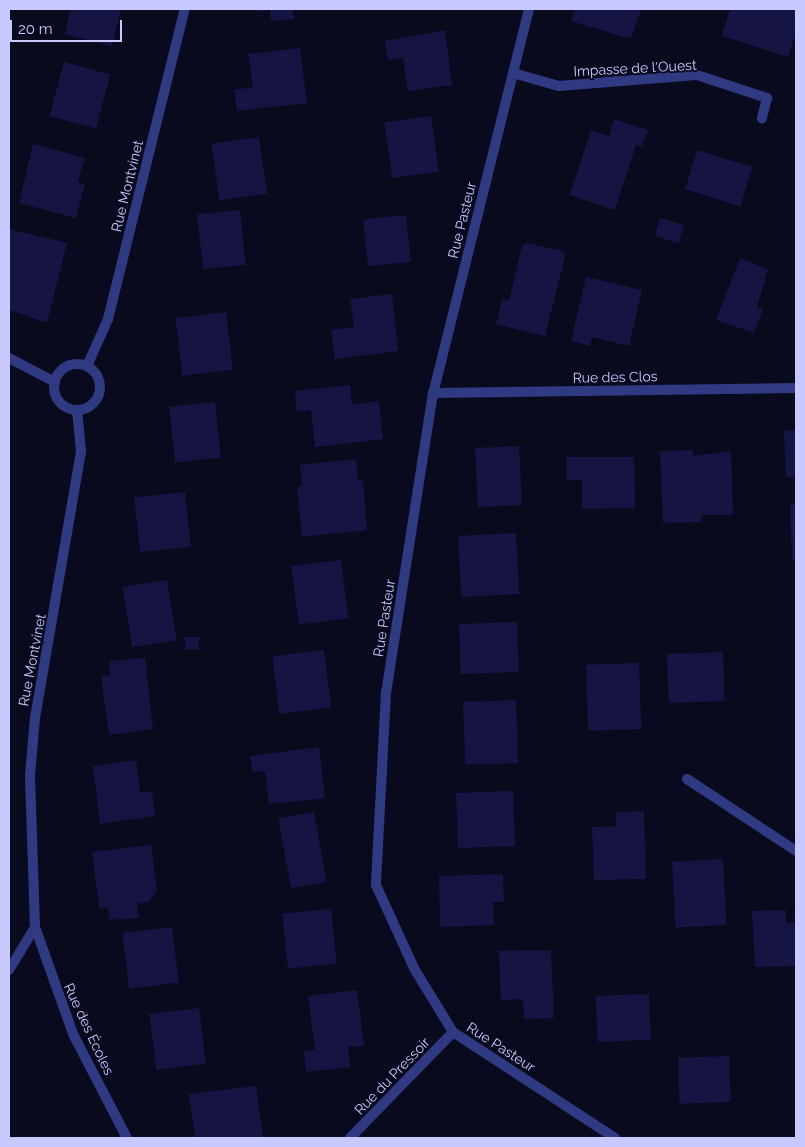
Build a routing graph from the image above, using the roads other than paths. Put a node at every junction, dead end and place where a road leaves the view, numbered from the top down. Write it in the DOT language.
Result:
graph roads {
  1 [pos="185,9"];
  2 [pos="529,9"];
  3 [pos="513,73"];
  4 [pos="762,118"];
  5 [pos="9,358"];
  6 [pos="87,366"];
  7 [pos="55,382"];
  8 [pos="796,388"];
  9 [pos="433,393"];
  10 [pos="77,410"];
  11 [pos="687,779"];
  12 [pos="796,850"];
  13 [pos="35,927"];
  14 [pos="9,970"];
  15 [pos="453,1032"];
  16 [pos="126,1138"];
  17 [pos="350,1138"];
  18 [pos="615,1138"];
  1 -- 6 [label="street, Rue Montvinet"];
  2 -- 3 [label="street, Rue Pasteur"];
  3 -- 4 [label="street, Impasse de l'Ouest"];
  3 -- 9 [label="street, Rue Pasteur"];
  5 -- 7 [label="street"];
  6 -- 7 [label="street"];
  6 -- 10 [label="street"];
  7 -- 10 [label="street"];
  8 -- 9 [label="street, Rue des Clos"];
  9 -- 15 [label="street, Rue Pasteur"];
  10 -- 13 [label="street, Rue Montvinet"];
  11 -- 12 [label="street"];
  13 -- 14 [label="street"];
  13 -- 16 [label="street, Rue des Écoles"];
  15 -- 17 [label="street, Rue du Pressoir"];
  15 -- 18 [label="street, Rue Pasteur"];
}
